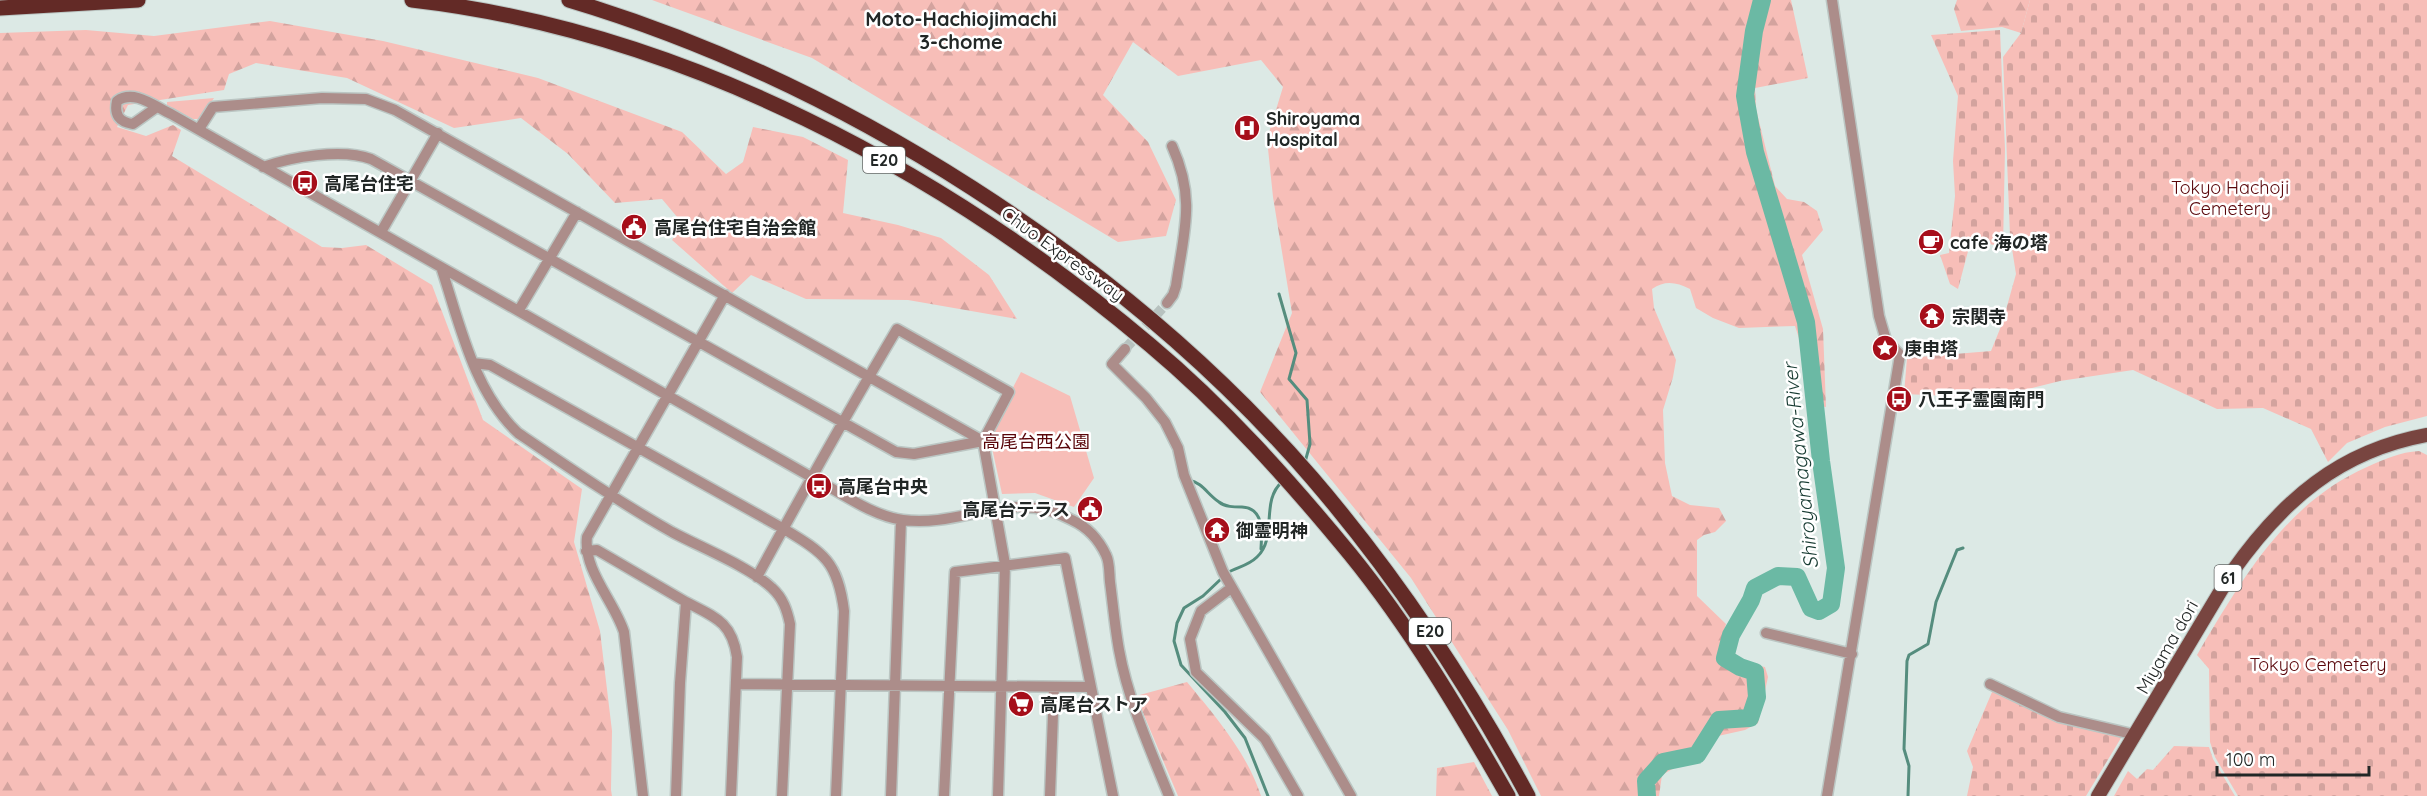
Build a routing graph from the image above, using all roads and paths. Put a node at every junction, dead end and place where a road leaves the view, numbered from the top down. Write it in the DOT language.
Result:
graph roads {
  1 [pos="138,0"];
  2 [pos="412,0"];
  3 [pos="569,0"];
  4 [pos="1832,0"];
  5 [pos="0,8"];
  6 [pos="157,107"];
  7 [pos="199,129"];
  8 [pos="438,133"];
  9 [pos="1172,146"];
  10 [pos="263,167"];
  11 [pos="410,181"];
  12 [pos="577,212"];
  13 [pos="381,232"];
  14 [pos="549,258"];
  15 [pos="441,267"];
  16 [pos="725,295"];
  17 [pos="1167,303"];
  18 [pos="519,310"];
  19 [pos="698,343"];
  20 [pos="1125,349"];
  21 [pos="473,363"];
  22 [pos="869,376"];
  23 [pos="669,395"];
  24 [pos="844,423"];
  25 [pos="2427,435"];
  26 [pos="983,441"];
  27 [pos="639,448"];
  28 [pos="813,478"];
  29 [pos="612,495"];
  30 [pos="996,509"];
  31 [pos="901,520"];
  32 [pos="784,529"];
  33 [pos="586,551"];
  34 [pos="1005,564"];
  35 [pos="757,577"];
  36 [pos="1227,580"];
  37 [pos="686,602"];
  38 [pos="1766,633"];
  39 [pos="1851,654"];
  40 [pos="736,684"];
  41 [pos="1990,684"];
  42 [pos="787,685"];
  43 [pos="841,686"];
  44 [pos="1003,686"];
  45 [pos="895,687"];
  46 [pos="948,687"];
  47 [pos="1054,687"];
  48 [pos="1090,687"];
  49 [pos="2136,735"];
  50 [pos="643,796"];
  51 [pos="676,796"];
  52 [pos="730,796"];
  53 [pos="783,796"];
  54 [pos="836,796"];
  55 [pos="891,796"];
  56 [pos="944,796"];
  57 [pos="998,796"];
  58 [pos="1050,796"];
  59 [pos="1113,796"];
  60 [pos="1169,796"];
  61 [pos="1298,796"];
  62 [pos="1351,796"];
  63 [pos="1508,796"];
  64 [pos="1528,796"];
  65 [pos="1827,796"];
  66 [pos="2098,796"];
  1 -- 5 [label="highway"];
  2 -- 63 [label="highway, Chuo Expressway / E20"];
  3 -- 64 [label="highway, Chuo Expressway / E20"];
  4 -- 39 [label="street"];
  6 -- 7 [label="street"];
  7 -- 8 [label="street"];
  7 -- 10 [label="street"];
  8 -- 11 [label="street"];
  8 -- 12 [label="street"];
  9 -- 17 [label="street"];
  10 -- 11 [label="street"];
  10 -- 13 [label="street"];
  11 -- 13 [label="street"];
  11 -- 14 [label="street"];
  12 -- 14 [label="street"];
  12 -- 16 [label="street"];
  13 -- 15 [label="street"];
  14 -- 18 [label="street"];
  14 -- 19 [label="street"];
  15 -- 18 [label="street"];
  15 -- 21 [label="street"];
  16 -- 19 [label="street"];
  16 -- 22 [label="street"];
  18 -- 23 [label="street"];
  19 -- 23 [label="street"];
  19 -- 24 [label="street"];
  20 -- 36 [label="street"];
  21 -- 27 [label="street"];
  21 -- 29 [label="street"];
  22 -- 24 [label="street"];
  22 -- 26 [label="street"];
  22 -- 26 [label="street"];
  23 -- 27 [label="street"];
  23 -- 28 [label="street"];
  24 -- 26 [label="street"];
  24 -- 28 [label="street"];
  25 -- 49 [label="main road, Miyama dori / 61"];
  26 -- 30 [label="street"];
  27 -- 29 [label="street"];
  27 -- 32 [label="street"];
  28 -- 31 [label="street"];
  28 -- 32 [label="street"];
  29 -- 33 [label="street"];
  29 -- 35 [label="street"];
  30 -- 31 [label="street"];
  30 -- 34 [label="street"];
  30 -- 60 [label="street"];
  31 -- 45 [label="street"];
  32 -- 35 [label="street"];
  32 -- 43 [label="street"];
  33 -- 37 [label="street"];
  33 -- 50 [label="street"];
  34 -- 44 [label="street"];
  34 -- 46 [label="street"];
  34 -- 48 [label="street"];
  35 -- 42 [label="street"];
  36 -- 61 [label="street"];
  36 -- 62 [label="street"];
  37 -- 40 [label="street"];
  37 -- 51 [label="street"];
  38 -- 39 [label="street"];
  39 -- 65 [label="street"];
  40 -- 42 [label="street"];
  40 -- 52 [label="street"];
  41 -- 49 [label="street"];
  42 -- 43 [label="street"];
  42 -- 53 [label="street"];
  43 -- 45 [label="street"];
  43 -- 54 [label="street"];
  44 -- 46 [label="street"];
  44 -- 47 [label="street"];
  44 -- 57 [label="street"];
  45 -- 46 [label="street"];
  45 -- 55 [label="street"];
  46 -- 56 [label="street"];
  47 -- 48 [label="street"];
  47 -- 58 [label="street"];
  48 -- 59 [label="street"];
  49 -- 66 [label="main road, Miyama dori / 61"];
}
